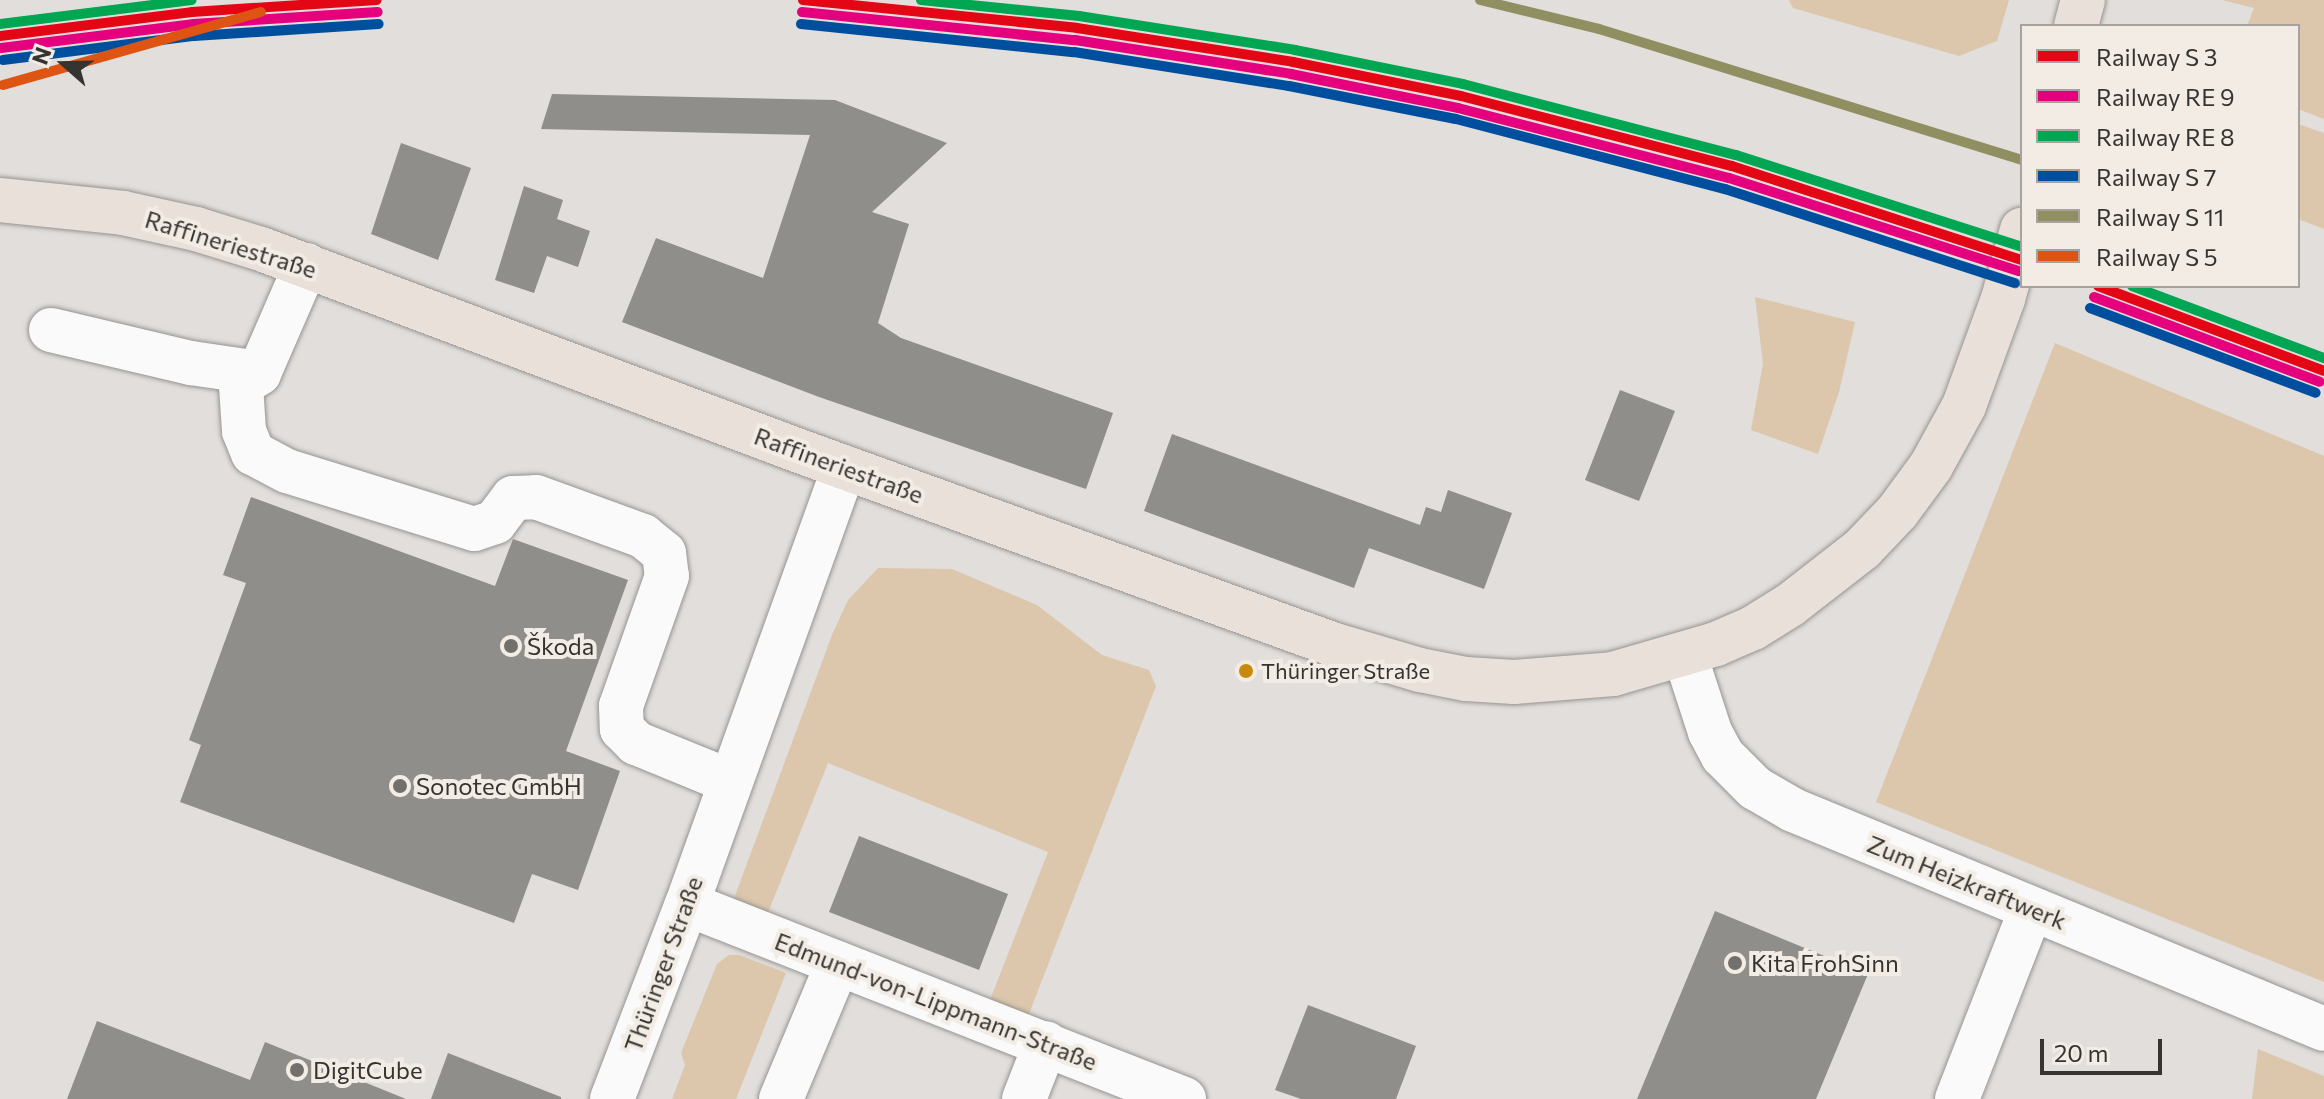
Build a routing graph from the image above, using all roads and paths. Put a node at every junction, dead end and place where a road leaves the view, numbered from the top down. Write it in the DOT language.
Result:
graph roads {
  1 [pos="2083,0"];
  2 [pos="2077,24"];
  3 [pos="0,200"];
  4 [pos="2020,237"];
  5 [pos="306,265"];
  6 [pos="51,330"];
  7 [pos="259,373"];
  8 [pos="844,467"];
  9 [pos="1685,655"];
  10 [pos="729,781"];
  11 [pos="687,904"];
  12 [pos="2031,909"];
  13 [pos="838,963"];
  14 [pos="2324,1029"];
  15 [pos="1046,1043"];
  16 [pos="612,1099"];
  17 [pos="781,1099"];
  18 [pos="1024,1099"];
  19 [pos="1184,1099"];
  20 [pos="1957,1099"];
  1 -- 2 [label="main road"];
  3 -- 5 [label="main road, Raffineriestraße"];
  4 -- 9 [label="main road, Raffineriestraße"];
  5 -- 7 [label="street"];
  5 -- 8 [label="main road, Raffineriestraße"];
  6 -- 7 [label="street"];
  7 -- 10 [label="street"];
  8 -- 9 [label="main road, Raffineriestraße"];
  8 -- 10 [label="street, Thüringer Straße"];
  9 -- 12 [label="street, Zum Heizkraftwerk"];
  10 -- 11 [label="street, Thüringer Straße"];
  11 -- 13 [label="street, Edmund-von-Lippmann-Straße"];
  11 -- 16 [label="street, Thüringer Straße"];
  12 -- 14 [label="street, Zum Heizkraftwerk"];
  12 -- 20 [label="street"];
  13 -- 15 [label="street, Edmund-von-Lippmann-Straße"];
  13 -- 17 [label="street"];
  15 -- 18 [label="street"];
  15 -- 19 [label="street, Edmund-von-Lippmann-Straße"];
}
